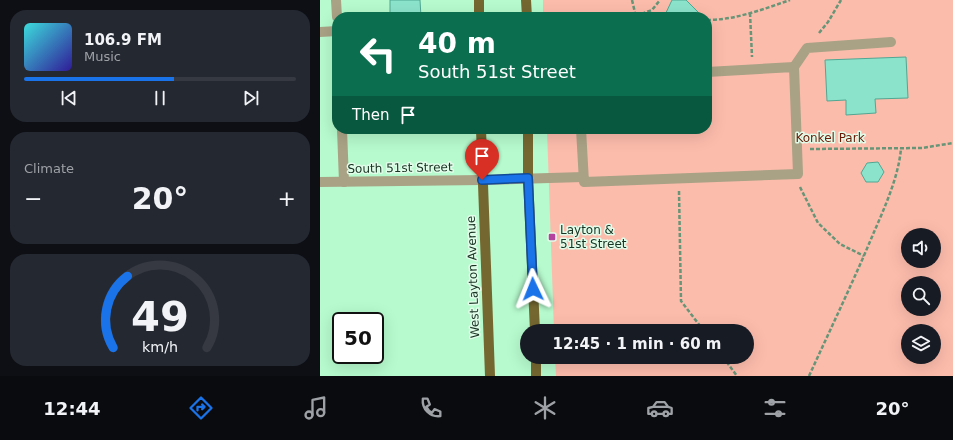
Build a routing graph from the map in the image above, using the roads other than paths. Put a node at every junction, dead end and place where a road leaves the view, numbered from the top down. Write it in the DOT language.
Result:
graph roads {
  1 [pos="336,0"];
  2 [pos="479,0"];
  3 [pos="526,0"];
  4 [pos="337,12"];
  5 [pos="479,12"];
  6 [pos="527,12"];
  7 [pos="332,31"];
  8 [pos="320,32"];
  9 [pos="891,42"];
  10 [pos="794,67"];
  11 [pos="712,72"];
  12 [pos="342,134"];
  13 [pos="481,134"];
  14 [pos="528,134"];
  15 [pos="581,134"];
  16 [pos="584,176"];
  17 [pos="528,178"];
  18 [pos="482,180"];
  19 [pos="320,182"];
  20 [pos="344,182"];
  21 [pos="534,324"];
  22 [pos="536,364"];
  23 [pos="490,376"];
  24 [pos="536,376"];
  1 -- 4 [label="street"];
  2 -- 5 [label="main road"];
  3 -- 6 [label="main road"];
  7 -- 8 [label="street"];
  9 -- 10 [label="street"];
  10 -- 11 [label="street"];
  10 -- 16 [label="street"];
  12 -- 20 [label="street"];
  13 -- 18 [label="main road, West Layton Avenue"];
  14 -- 17 [label="main road"];
  15 -- 16 [label="street"];
  16 -- 17 [label="street, South 51st Street"];
  17 -- 18 [label="street, South 51st Street"];
  17 -- 21 [label="main road"];
  18 -- 20 [label="street, South 51st Street"];
  18 -- 23 [label="main road, West Layton Avenue"];
  19 -- 20 [label="street, South 51st Street"];
  22 -- 24 [label="main road"];
}
